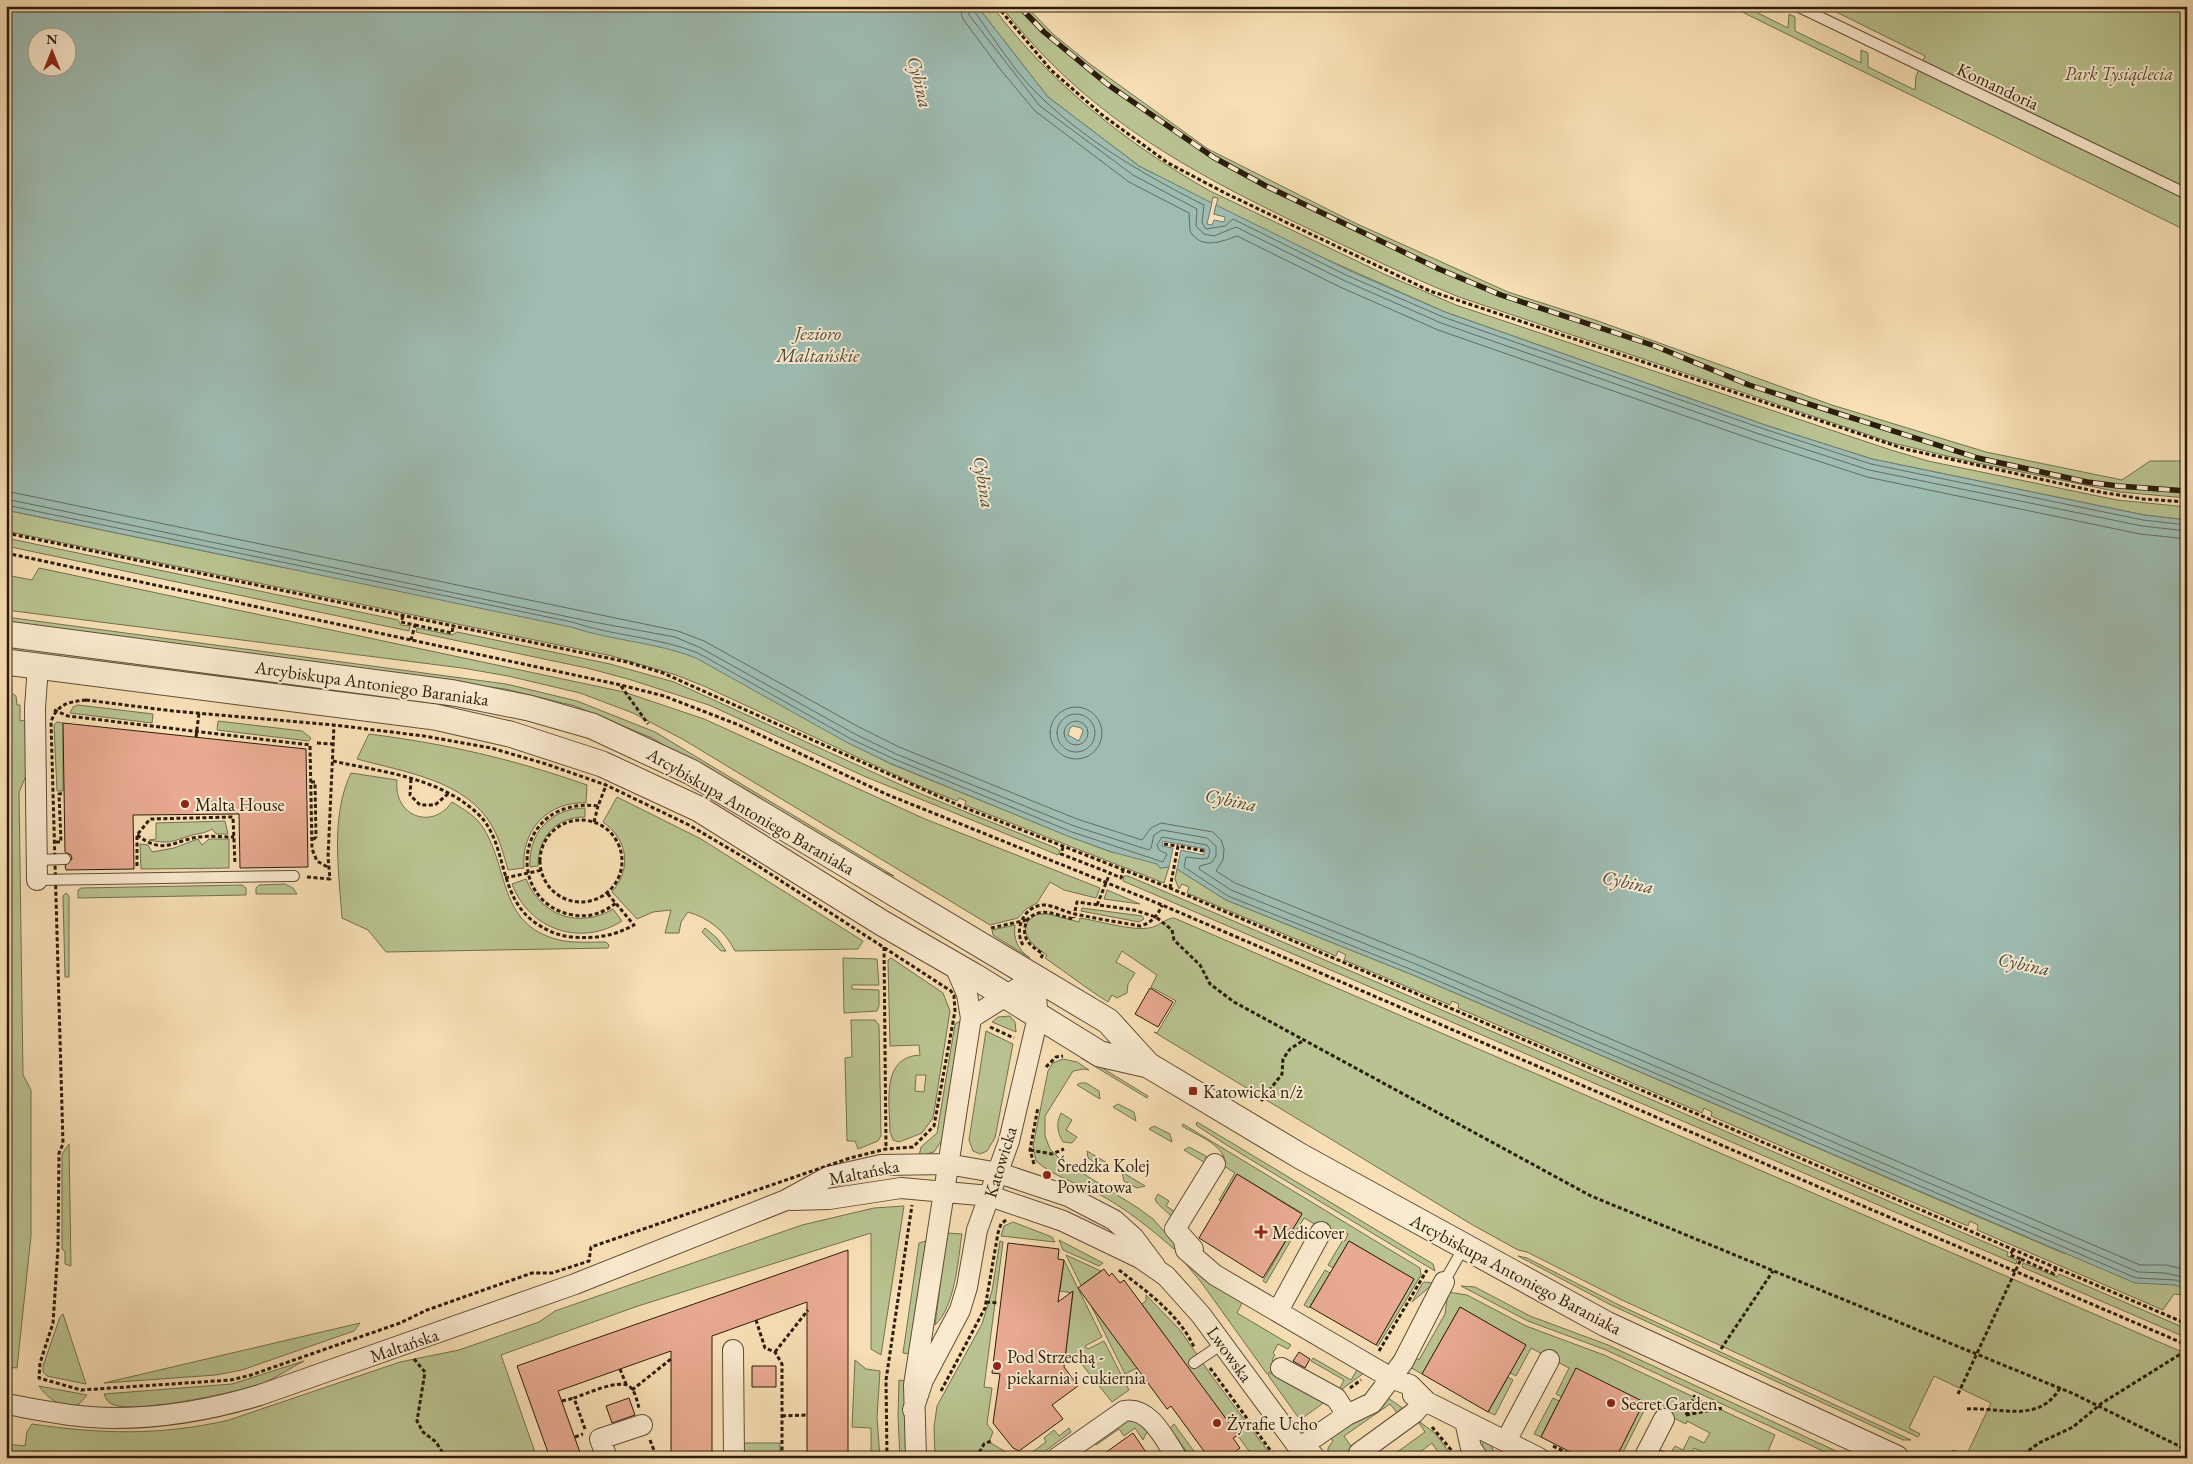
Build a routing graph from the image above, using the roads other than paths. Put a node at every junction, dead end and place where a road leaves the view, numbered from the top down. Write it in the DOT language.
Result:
graph roads {
  1 [pos="1797,6"];
  2 [pos="2187,194"];
  3 [pos="6,634"];
  4 [pos="6,662"];
  5 [pos="38,666"];
  6 [pos="294,876"];
  7 [pos="37,880"];
  8 [pos="954,964"];
  9 [pos="1039,964"];
  10 [pos="1004,995"];
  11 [pos="1038,1016"];
  12 [pos="980,1022"];
  13 [pos="1148,1065"];
  14 [pos="947,1164"];
  15 [pos="1215,1164"];
  16 [pos="999,1172"];
  17 [pos="943,1190"];
  18 [pos="990,1196"];
  19 [pos="786,1200"];
  20 [pos="1321,1232"];
  21 [pos="1464,1247"];
  22 [pos="1155,1266"];
  23 [pos="1444,1282"];
  24 [pos="1278,1312"];
  25 [pos="1222,1344"];
  26 [pos="733,1350"];
  27 [pos="1549,1360"];
  28 [pos="1194,1363"];
  29 [pos="1389,1366"];
  30 [pos="1281,1368"];
  31 [pos="1425,1400"];
  32 [pos="6,1404"];
  33 [pos="913,1410"];
  34 [pos="1347,1415"];
  35 [pos="1673,1420"];
  36 [pos="1465,1421"];
  37 [pos="642,1425"];
  38 [pos="1506,1441"];
  39 [pos="1359,1453"];
  40 [pos="1067,1455"];
  41 [pos="1304,1455"];
  42 [pos="607,1458"];
  43 [pos="734,1458"];
  44 [pos="916,1458"];
  45 [pos="1178,1458"];
  46 [pos="1478,1458"];
  47 [pos="1539,1458"];
  48 [pos="1644,1458"];
  49 [pos="1896,1458"];
  1 -- 2 [label="lane, Komandoria"];
  3 -- 9 [label="street, Arcybiskupa Antoniego Baraniaka"];
  4 -- 5 [label="street, Arcybiskupa Antoniego Baraniaka"];
  5 -- 7 [label="street"];
  5 -- 8 [label="street, Arcybiskupa Antoniego Baraniaka"];
  6 -- 7 [label="lane"];
  8 -- 10 [label="street, Arcybiskupa Antoniego Baraniaka"];
  8 -- 12 [label="street, Katowicka"];
  9 -- 10 [label="street"];
  9 -- 11 [label="street, Katowicka"];
  9 -- 13 [label="street, Arcybiskupa Antoniego Baraniaka"];
  10 -- 11 [label="street, Arcybiskupa Antoniego Baraniaka"];
  10 -- 12 [label="street"];
  11 -- 13 [label="street, Arcybiskupa Antoniego Baraniaka"];
  11 -- 16 [label="street, Katowicka"];
  12 -- 14 [label="street, Katowicka"];
  13 -- 21 [label="street, Arcybiskupa Antoniego Baraniaka"];
  14 -- 16 [label="street, Lwowska"];
  14 -- 17 [label="street, Katowicka"];
  14 -- 19 [label="street, Maltańska"];
  15 -- 24 [label="street"];
  16 -- 18 [label="street, Katowicka"];
  16 -- 22 [label="street, Lwowska"];
  17 -- 18 [label="street, Lwowska"];
  17 -- 19 [label="street, Maltańska"];
  17 -- 33 [label="street, Katowicka"];
  18 -- 22 [label="street, Lwowska"];
  18 -- 33 [label="street, Katowicka"];
  19 -- 32 [label="street, Maltańska"];
  20 -- 24 [label="street"];
  21 -- 23 [label="lane"];
  21 -- 49 [label="street, Arcybiskupa Antoniego Baraniaka"];
  22 -- 25 [label="street, Lwowska"];
  23 -- 29 [label="street"];
  24 -- 29 [label="street"];
  25 -- 28 [label="lane"];
  25 -- 41 [label="street, Lwowska"];
  26 -- 43 [label="street"];
  27 -- 38 [label="street"];
  29 -- 31 [label="street"];
  29 -- 34 [label="street"];
  30 -- 34 [label="street, Lwowska"];
  31 -- 36 [label="street"];
  31 -- 39 [label="street"];
  33 -- 44 [label="street, Katowicka"];
  34 -- 41 [label="street"];
  35 -- 48 [label="street"];
  36 -- 38 [label="street"];
  36 -- 46 [label="street"];
  37 -- 42 [label="street"];
  38 -- 47 [label="street"];
  40 -- 45 [label="street"];
}
